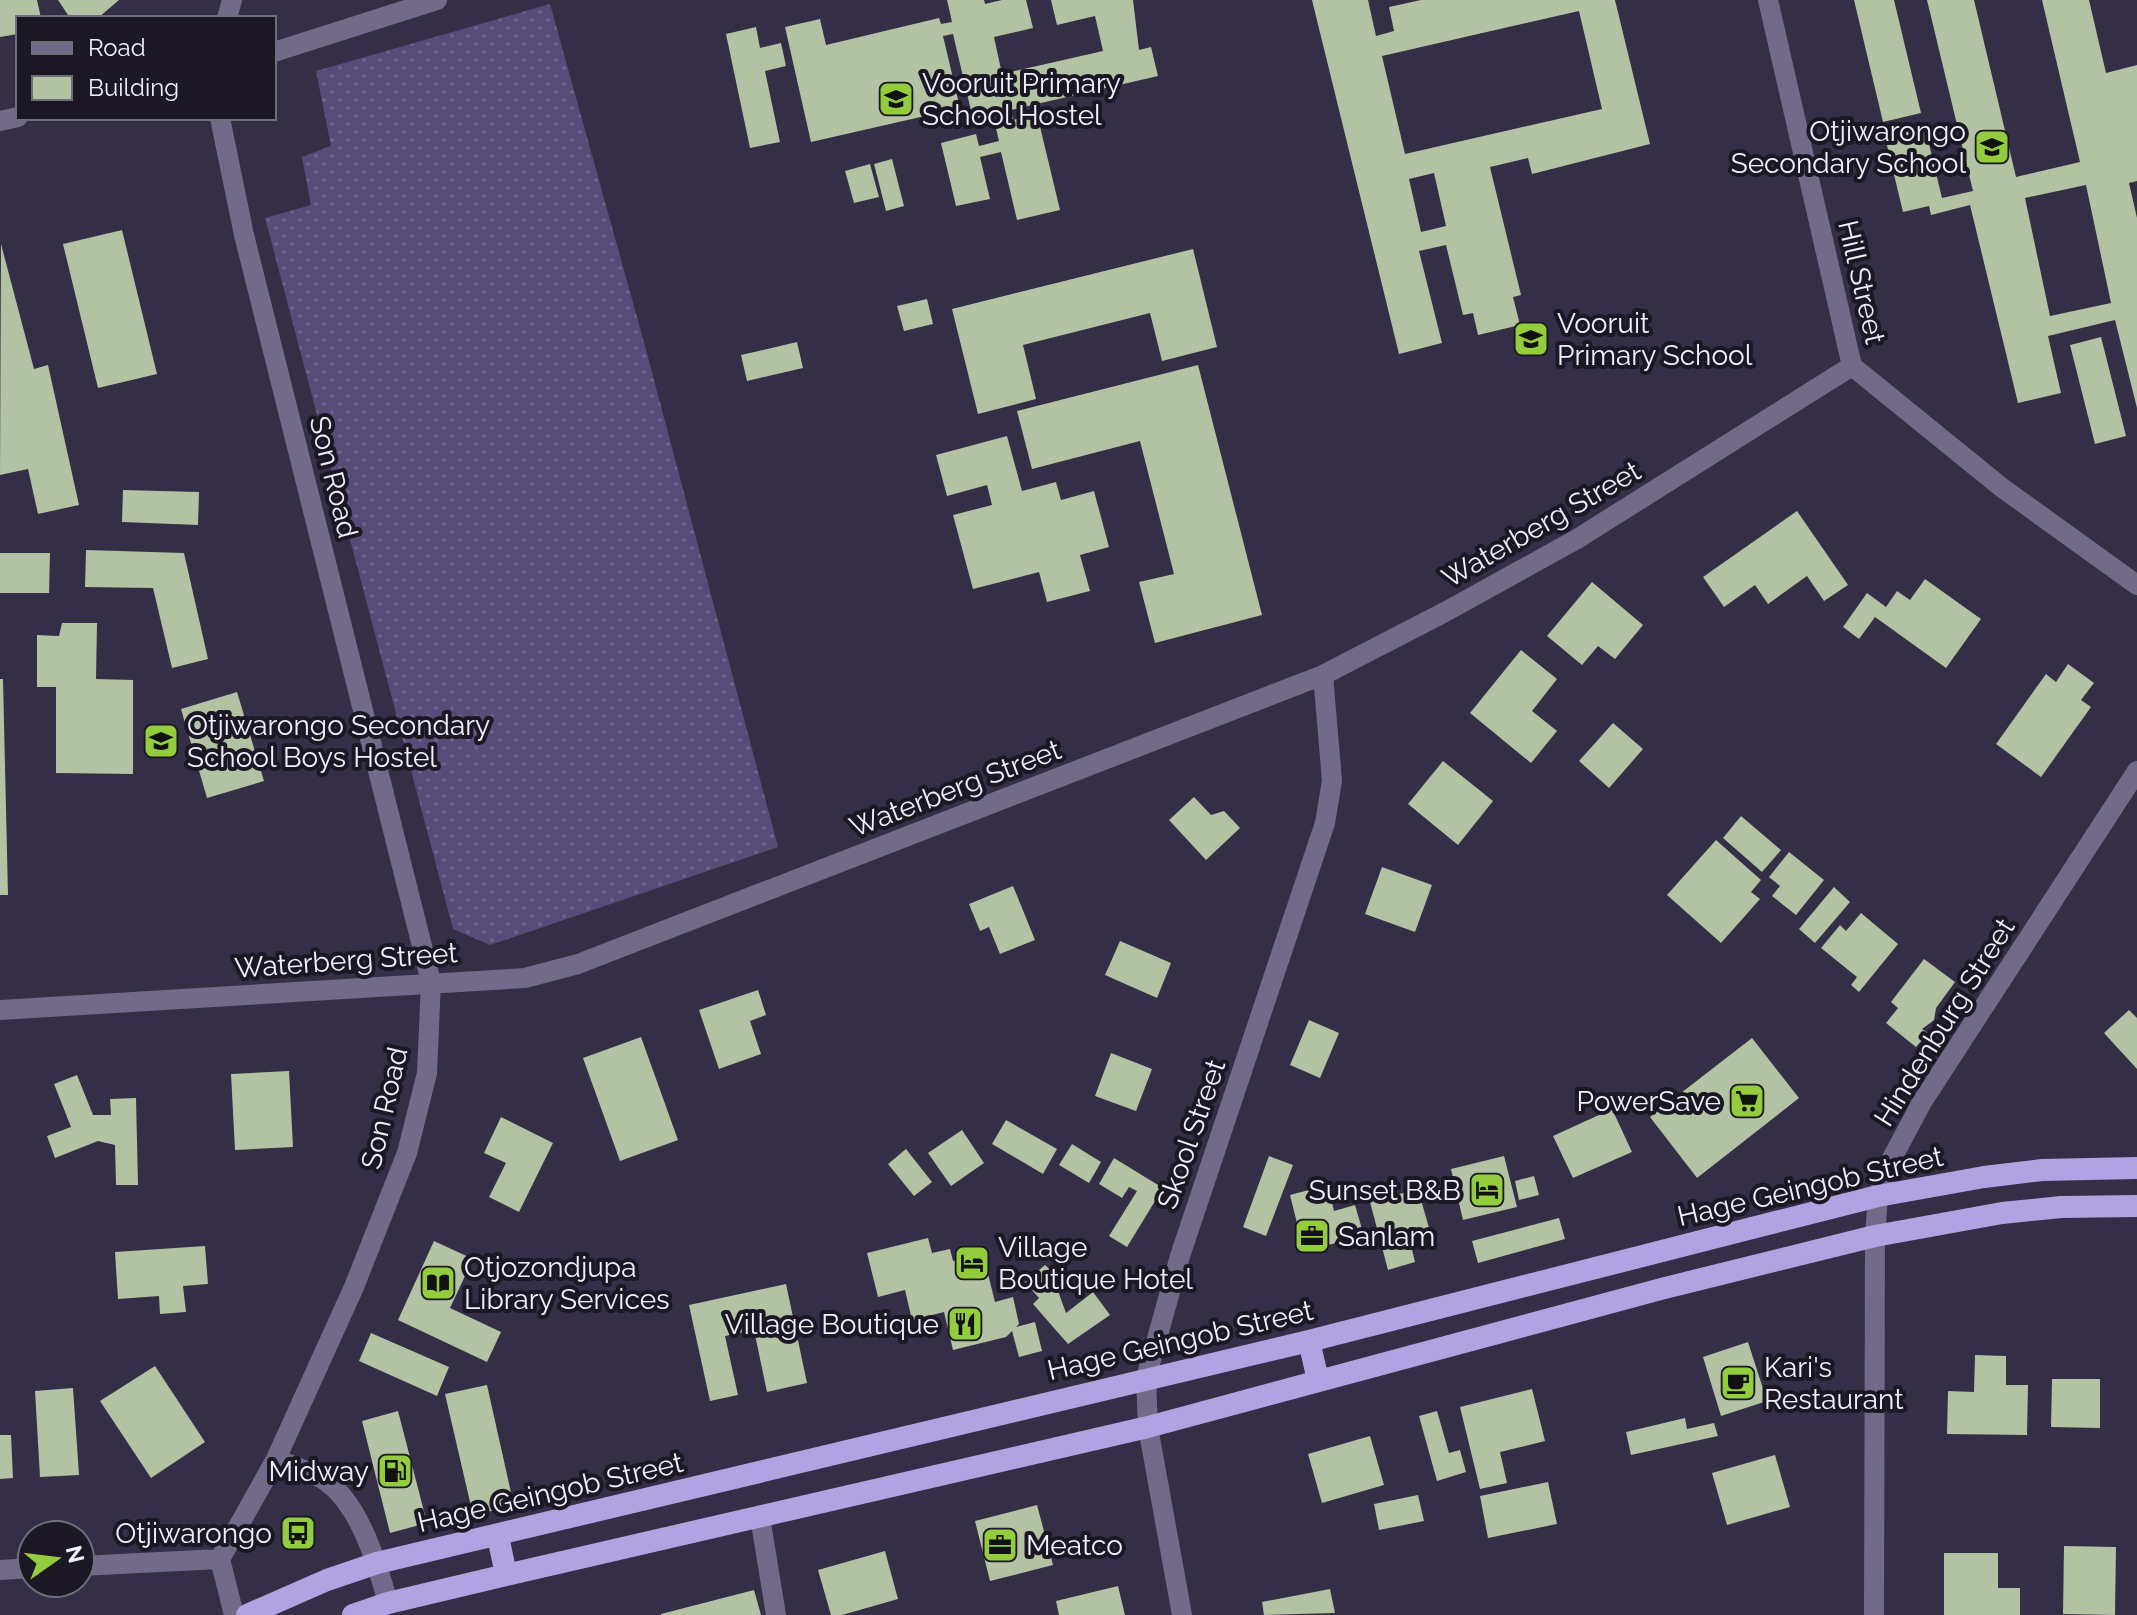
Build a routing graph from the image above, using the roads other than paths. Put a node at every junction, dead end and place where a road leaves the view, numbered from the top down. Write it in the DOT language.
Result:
graph roads {
  1 [pos="437,0"];
  2 [pos="1768,0"];
  3 [pos="276,51"];
  4 [pos="220,120"];
  5 [pos="1852,366"];
  6 [pos="2137,585"];
  7 [pos="1323,675"];
  8 [pos="2137,771"];
  9 [pos="431,982"];
  10 [pos="0,1010"];
  11 [pos="2137,1168"];
  12 [pos="1878,1196"];
  13 [pos="2137,1206"];
  14 [pos="1875,1236"];
  15 [pos="1309,1341"];
  16 [pos="1146,1378"];
  17 [pos="1318,1380"];
  18 [pos="1148,1427"];
  19 [pos="276,1459"];
  20 [pos="760,1517"];
  21 [pos="498,1536"];
  22 [pos="220,1559"];
  23 [pos="377,1563"];
  24 [pos="96,1565"];
  25 [pos="506,1575"];
  26 [pos="388,1603"];
  27 [pos="234,1615"];
  28 [pos="247,1615"];
  29 [pos="353,1615"];
  30 [pos="776,1615"];
  31 [pos="1182,1615"];
  32 [pos="1874,1615"];
  1 -- 3 [label="street"];
  2 -- 5 [label="street, Hill Street"];
  4 -- 9 [label="street, Son Road"];
  5 -- 6 [label="street, Hill Street"];
  5 -- 7 [label="street, Waterberg Street"];
  7 -- 9 [label="street, Waterberg Street"];
  7 -- 16 [label="street, Skool Street"];
  8 -- 12 [label="street, Hindenburg Street"];
  9 -- 10 [label="street, Waterberg Street"];
  9 -- 19 [label="street, Son Road"];
  11 -- 12 [label="highway, Hage Geingob Street"];
  12 -- 14 [label="street, Hindenburg Street"];
  12 -- 15 [label="highway, Hage Geingob Street"];
  13 -- 14 [label="highway"];
  14 -- 17 [label="highway"];
  14 -- 32 [label="street, Hindenburg Street"];
  15 -- 16 [label="highway, Hage Geingob Street"];
  15 -- 17 [label="highway"];
  16 -- 18 [label="street, Skool Street"];
  16 -- 21 [label="highway, Hage Geingob Street"];
  17 -- 18 [label="highway"];
  18 -- 20 [label="highway"];
  18 -- 31 [label="street, Skool Street"];
  19 -- 22 [label="street, Son Road"];
  19 -- 23 [label="street"];
  20 -- 25 [label="highway"];
  20 -- 30 [label="street"];
  21 -- 23 [label="highway, Hage Geingob Street"];
  21 -- 25 [label="highway"];
  22 -- 24 [label="street"];
  22 -- 27 [label="street"];
  23 -- 26 [label="street"];
  23 -- 28 [label="highway, Hage Geingob Street"];
  25 -- 26 [label="highway"];
  26 -- 29 [label="highway"];
}
